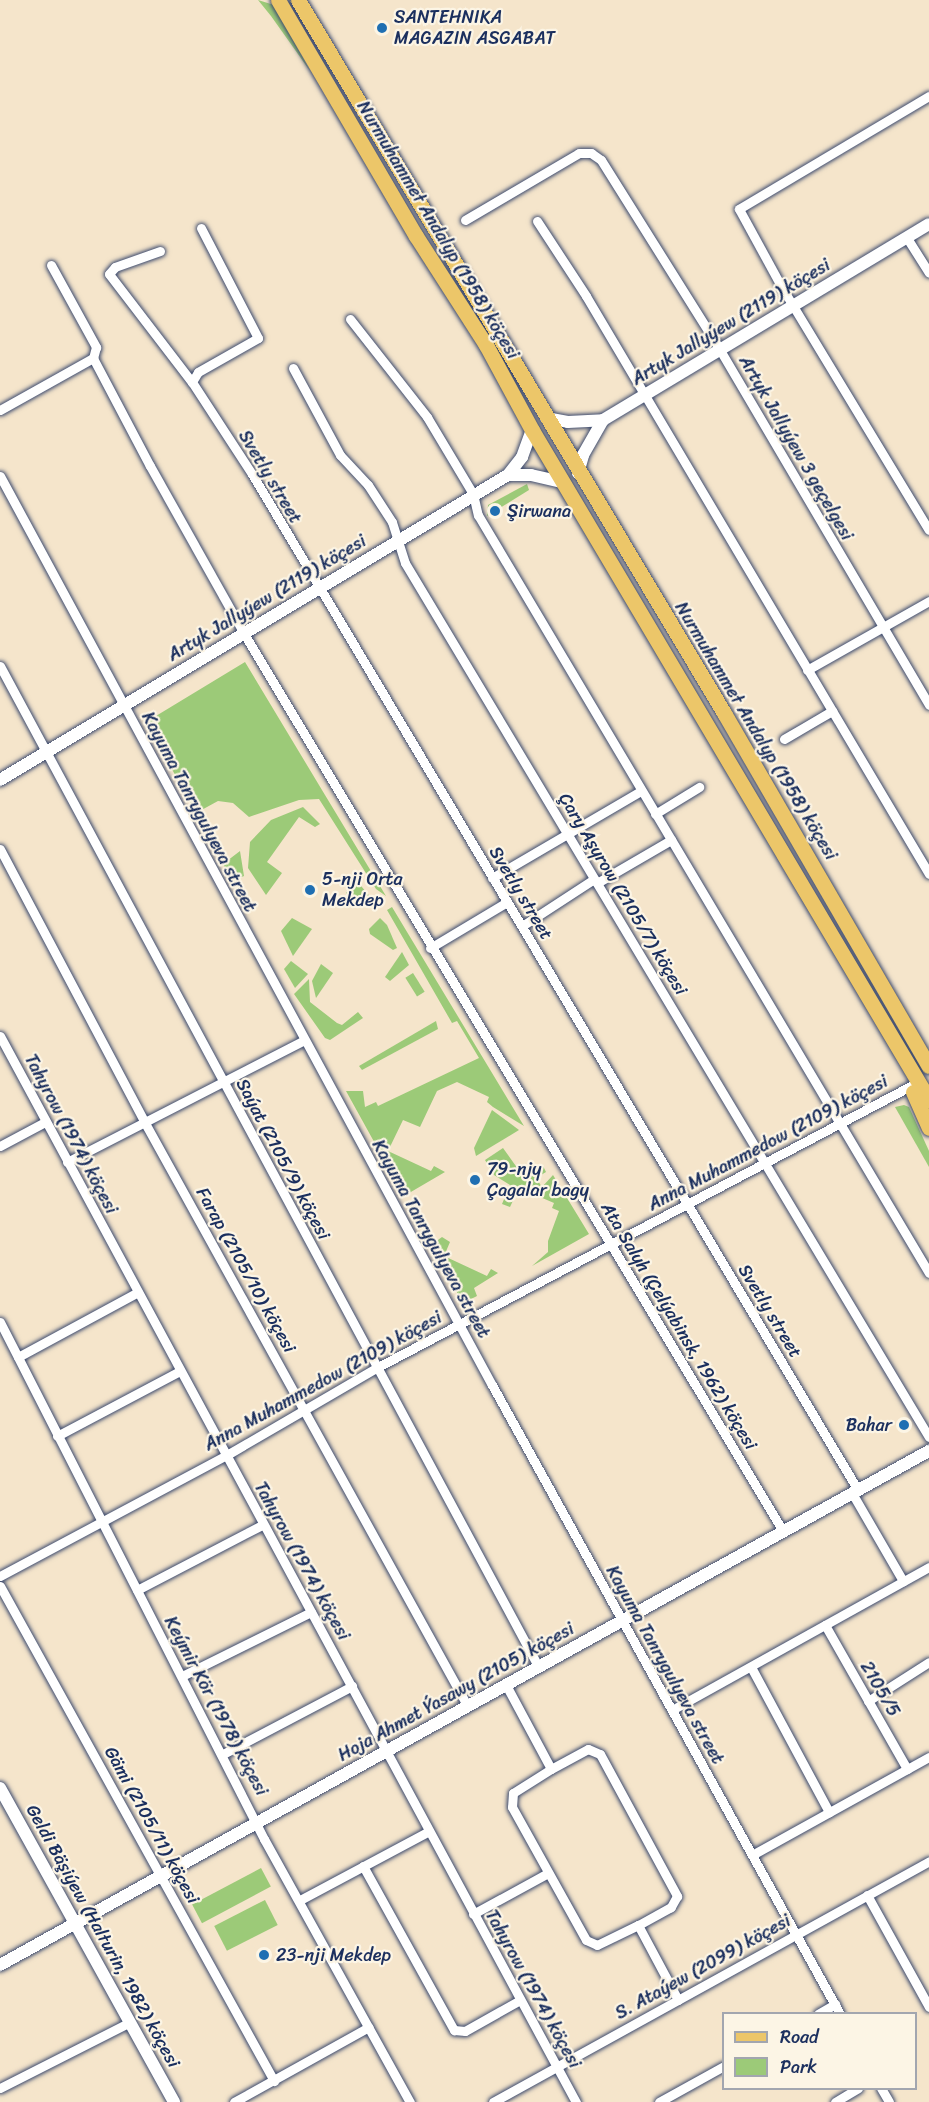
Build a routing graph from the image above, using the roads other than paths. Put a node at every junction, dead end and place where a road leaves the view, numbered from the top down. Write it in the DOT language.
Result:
graph roads {
  1 [pos="278,0"];
  2 [pos="298,0"];
  3 [pos="929,96"];
  4 [pos="465,220"];
  5 [pos="537,221"];
  6 [pos="929,224"];
  7 [pos="201,228"];
  8 [pos="907,238"];
  9 [pos="160,250"];
  10 [pos="51,265"];
  11 [pos="929,273"];
  12 [pos="794,305"];
  13 [pos="350,320"];
  14 [pos="720,350"];
  15 [pos="93,358"];
  16 [pos="294,368"];
  17 [pos="192,382"];
  18 [pos="645,395"];
  19 [pos="0,410"];
  20 [pos="546,418"];
  21 [pos="603,420"];
  22 [pos="532,430"];
  23 [pos="578,473"];
  24 [pos="508,475"];
  25 [pos="0,476"];
  26 [pos="562,482"];
  27 [pos="473,494"];
  28 [pos="929,530"];
  29 [pos="397,542"];
  30 [pos="318,587"];
  31 [pos="929,601"];
  32 [pos="882,628"];
  33 [pos="243,632"];
  34 [pos="0,666"];
  35 [pos="807,670"];
  36 [pos="123,705"];
  37 [pos="929,705"];
  38 [pos="832,711"];
  39 [pos="784,739"];
  40 [pos="46,752"];
  41 [pos="0,780"];
  42 [pos="699,788"];
  43 [pos="641,791"];
  44 [pos="655,814"];
  45 [pos="567,833"];
  46 [pos="671,840"];
  47 [pos="0,849"];
  48 [pos="929,874"];
  49 [pos="492,878"];
  50 [pos="596,881"];
  51 [pos="507,902"];
  52 [pos="522,926"];
  53 [pos="430,948"];
  54 [pos="0,1036"];
  55 [pos="304,1040"];
  56 [pos="925,1054"];
  57 [pos="929,1066"];
  58 [pos="223,1083"];
  59 [pos="914,1084"];
  60 [pos="929,1100"];
  61 [pos="45,1122"];
  62 [pos="145,1122"];
  63 [pos="838,1124"];
  64 [pos="929,1128"];
  65 [pos="0,1146"];
  66 [pos="67,1162"];
  67 [pos="764,1162"];
  68 [pos="688,1203"];
  69 [pos="611,1245"];
  70 [pos="929,1273"];
  71 [pos="138,1293"];
  72 [pos="0,1322"];
  73 [pos="458,1324"];
  74 [pos="18,1357"];
  75 [pos="378,1367"];
  76 [pos="180,1371"];
  77 [pos="303,1409"];
  78 [pos="57,1436"];
  79 [pos="929,1437"];
  80 [pos="929,1451"];
  81 [pos="225,1456"];
  82 [pos="855,1492"];
  83 [pos="102,1522"];
  84 [pos="262,1525"];
  85 [pos="783,1531"];
  86 [pos="929,1567"];
  87 [pos="0,1576"];
  88 [pos="903,1581"];
  89 [pos="0,1586"];
  90 [pos="137,1590"];
  91 [pos="311,1612"];
  92 [pos="621,1622"];
  93 [pos="825,1625"];
  94 [pos="929,1662"];
  95 [pos="538,1666"];
  96 [pos="751,1667"];
  97 [pos="182,1676"];
  98 [pos="506,1685"];
  99 [pos="352,1686"];
  100 [pos="868,1701"];
  101 [pos="467,1705"];
  102 [pos="672,1710"];
  103 [pos="387,1751"];
  104 [pos="223,1754"];
  105 [pos="929,1756"];
  106 [pos="551,1769"];
  107 [pos="907,1769"];
  108 [pos="0,1788"];
  109 [pos="829,1812"];
  110 [pos="258,1821"];
  111 [pos="429,1831"];
  112 [pos="752,1855"];
  113 [pos="929,1861"];
  114 [pos="363,1866"];
  115 [pos="548,1873"];
  116 [pos="161,1875"];
  117 [pos="867,1895"];
  118 [pos="300,1900"];
  119 [pos="473,1914"];
  120 [pos="76,1923"];
  121 [pos="638,1925"];
  122 [pos="796,1935"];
  123 [pos="0,1965"];
  124 [pos="520,2000"];
  125 [pos="678,2000"];
  126 [pos="835,2004"];
  127 [pos="929,2007"];
  128 [pos="820,2012"];
  129 [pos="839,2012"];
  130 [pos="130,2022"];
  131 [pos="369,2027"];
  132 [pos="556,2066"];
  133 [pos="722,2067"];
  134 [pos="274,2081"];
  135 [pos="0,2088"];
  136 [pos="855,2090"];
  137 [pos="174,2102"];
  138 [pos="234,2102"];
  139 [pos="410,2102"];
  140 [pos="493,2102"];
  141 [pos="576,2102"];
  142 [pos="659,2102"];
  143 [pos="835,2102"];
  1 -- 22 [label="main road, Nurmuhammet Andalyp (1958) köçesi"];
  2 -- 20 [label="main road, Nurmuhammet Andalyp (1958) köçesi"];
  3 -- 12 [label="street"];
  4 -- 14 [label="street, Artyk Jallyýew 3 geçelgesi"];
  5 -- 18 [label="street"];
  6 -- 8 [label="street, Artyk Jallyýew (2119) köçesi"];
  7 -- 17 [label="street"];
  8 -- 11 [label="street"];
  8 -- 12 [label="street, Artyk Jallyýew (2119) köçesi"];
  9 -- 17 [label="street, Svetly street"];
  10 -- 15 [label="street, Ata Salyh (Çelýabinsk, 1962) köçesi"];
  12 -- 14 [label="street, Artyk Jallyýew (2119) köçesi"];
  12 -- 28 [label="street"];
  13 -- 27 [label="street"];
  14 -- 18 [label="street, Artyk Jallyýew (2119) köçesi"];
  14 -- 32 [label="street, Artyk Jallyýew 3 geçelgesi"];
  15 -- 19 [label="street"];
  15 -- 33 [label="street, Ata Salyh (Çelýabinsk, 1962) köçesi"];
  16 -- 29 [label="street, Çary Aşyrow (2105/7) köçesi"];
  17 -- 30 [label="street, Svetly street"];
  18 -- 21 [label="street, Artyk Jallyýew (2119) köçesi"];
  18 -- 35 [label="street"];
  20 -- 21 [label="street"];
  20 -- 23 [label="main road, Nurmuhammet Andalyp (1958) köçesi"];
  21 -- 23 [label="street, Artyk Jallyýew (2119) köçesi"];
  22 -- 24 [label="street, Artyk Jallyýew (2119) köçesi"];
  22 -- 26 [label="main road, Nurmuhammet Andalyp (1958) köçesi"];
  23 -- 56 [label="main road, Nurmuhammet Andalyp (1958) köçesi"];
  24 -- 26 [label="street"];
  24 -- 27 [label="street, Artyk Jallyýew (2119) köçesi"];
  25 -- 36 [label="street, Kayuma Tanrygulyeva street"];
  26 -- 59 [label="main road, Nurmuhammet Andalyp (1958) köçesi"];
  27 -- 29 [label="street, Artyk Jallyýew (2119) köçesi"];
  27 -- 43 [label="street"];
  29 -- 30 [label="street, Artyk Jallyýew (2119) köçesi"];
  29 -- 45 [label="street, Çary Aşyrow (2105/7) köçesi"];
  30 -- 33 [label="street, Artyk Jallyýew (2119) köçesi"];
  30 -- 49 [label="street, Svetly street"];
  31 -- 32 [label="street"];
  32 -- 35 [label="street"];
  32 -- 37 [label="street, Artyk Jallyýew 3 geçelgesi"];
  33 -- 36 [label="street, Artyk Jallyýew (2119) köçesi"];
  33 -- 53 [label="street, Ata Salyh (Çelýabinsk, 1962) köçesi"];
  34 -- 40 [label="street, Saýat (2105/9) köçesi"];
  35 -- 38 [label="street"];
  36 -- 40 [label="street, Artyk Jallyýew (2119) köçesi"];
  36 -- 55 [label="street, Kayuma Tanrygulyeva street"];
  38 -- 39 [label="street"];
  38 -- 48 [label="street"];
  40 -- 41 [label="street, Artyk Jallyýew (2119) köçesi"];
  40 -- 58 [label="street, Saýat (2105/9) köçesi"];
  42 -- 44 [label="street"];
  43 -- 44 [label="street"];
  43 -- 45 [label="street"];
  44 -- 46 [label="street"];
  45 -- 49 [label="street"];
  45 -- 50 [label="street, Çary Aşyrow (2105/7) köçesi"];
  46 -- 50 [label="street"];
  46 -- 63 [label="street"];
  47 -- 62 [label="street, Farap (2105/10) köçesi"];
  49 -- 51 [label="street, Svetly street"];
  50 -- 52 [label="street"];
  50 -- 67 [label="street, Çary Aşyrow (2105/7) köçesi"];
  51 -- 52 [label="street, Svetly street"];
  51 -- 53 [label="street"];
  52 -- 68 [label="street, Svetly street"];
  53 -- 69 [label="street, Ata Salyh (Çelýabinsk, 1962) köçesi"];
  54 -- 61 [label="street, Tahyrow (1974) köçesi"];
  55 -- 58 [label="street"];
  55 -- 73 [label="street, Kayuma Tanrygulyeva street"];
  56 -- 57 [label="main road, Nurmuhammet Andalyp (1958) köçesi"];
  58 -- 62 [label="street"];
  58 -- 75 [label="street, Saýat (2105/9) köçesi"];
  59 -- 60 [label="main road, Nurmuhammet Andalyp (1958) köçesi"];
  59 -- 63 [label="street, Anna Muhammedow (2109) köçesi"];
  59 -- 64 [label="main road"];
  61 -- 65 [label="street"];
  61 -- 66 [label="street, Tahyrow (1974) köçesi"];
  62 -- 66 [label="street"];
  62 -- 77 [label="street, Farap (2105/10) köçesi"];
  63 -- 67 [label="street, Anna Muhammedow (2109) köçesi"];
  63 -- 70 [label="street"];
  66 -- 71 [label="street, Tahyrow (1974) köçesi"];
  67 -- 68 [label="street, Anna Muhammedow (2109) köçesi"];
  67 -- 79 [label="street, Çary Aşyrow (2105/7) köçesi"];
  68 -- 69 [label="street, Anna Muhammedow (2109) köçesi"];
  68 -- 82 [label="street, Svetly street"];
  69 -- 73 [label="street, Anna Muhammedow (2109) köçesi"];
  69 -- 85 [label="street, Ata Salyh (Çelýabinsk, 1962) köçesi"];
  71 -- 74 [label="street"];
  71 -- 76 [label="street, Tahyrow (1974) köçesi"];
  72 -- 74 [label="street, Keýmir Kör (1978) köçesi"];
  73 -- 75 [label="street, Anna Muhammedow (2109) köçesi"];
  73 -- 92 [label="street, Kayuma Tanrygulyeva street"];
  74 -- 78 [label="street, Keýmir Kör (1978) köçesi"];
  75 -- 77 [label="street, Anna Muhammedow (2109) köçesi"];
  75 -- 95 [label="street, Saýat (2105/9) köçesi"];
  76 -- 78 [label="street"];
  76 -- 81 [label="street, Tahyrow (1974) köçesi"];
  77 -- 81 [label="street, Anna Muhammedow (2109) köçesi"];
  77 -- 101 [label="street, Farap (2105/10) köçesi"];
  78 -- 83 [label="street, Keýmir Kör (1978) köçesi"];
  80 -- 82 [label="street, Hoja Ahmet Ýasawy (2105) köçesi"];
  81 -- 83 [label="street, Anna Muhammedow (2109) köçesi"];
  81 -- 84 [label="street, Tahyrow (1974) köçesi"];
  82 -- 85 [label="street, Hoja Ahmet Ýasawy (2105) köçesi"];
  82 -- 88 [label="street, Svetly street"];
  83 -- 87 [label="street, Anna Muhammedow (2109) köçesi"];
  83 -- 90 [label="street, Keýmir Kör (1978) köçesi"];
  84 -- 90 [label="street"];
  84 -- 91 [label="street, Tahyrow (1974) köçesi"];
  85 -- 92 [label="street, Hoja Ahmet Ýasawy (2105) köçesi"];
  86 -- 88 [label="street"];
  88 -- 93 [label="street"];
  89 -- 116 [label="street, Gämi (2105/11) köçesi"];
  90 -- 97 [label="street, Keýmir Kör (1978) köçesi"];
  91 -- 97 [label="street"];
  91 -- 99 [label="street, Tahyrow (1974) köçesi"];
  92 -- 95 [label="street, Hoja Ahmet Ýasawy (2105) köçesi"];
  92 -- 102 [label="street, Kayuma Tanrygulyeva street"];
  93 -- 96 [label="street"];
  93 -- 100 [label="street, 2105/5"];
  94 -- 100 [label="street"];
  95 -- 98 [label="street, Hoja Ahmet Ýasawy (2105) köçesi"];
  96 -- 102 [label="street"];
  96 -- 109 [label="street"];
  97 -- 104 [label="street, Keýmir Kör (1978) köçesi"];
  98 -- 101 [label="street, Hoja Ahmet Ýasawy (2105) köçesi"];
  98 -- 106 [label="street"];
  99 -- 103 [label="street, Tahyrow (1974) köçesi"];
  99 -- 104 [label="street"];
  100 -- 107 [label="street, 2105/5"];
  101 -- 103 [label="street, Hoja Ahmet Ýasawy (2105) köçesi"];
  102 -- 112 [label="street, Kayuma Tanrygulyeva street"];
  103 -- 110 [label="street, Hoja Ahmet Ýasawy (2105) köçesi"];
  103 -- 111 [label="street, Tahyrow (1974) köçesi"];
  104 -- 110 [label="street, Keýmir Kör (1978) köçesi"];
  105 -- 107 [label="street"];
  106 -- 115 [label="street"];
  106 -- 121 [label="street"];
  107 -- 109 [label="street"];
  108 -- 120 [label="street, Geldi Bäşiýew (Halturin, 1982) köçesi"];
  109 -- 112 [label="street"];
  110 -- 116 [label="street, Hoja Ahmet Ýasawy (2105) köçesi"];
  110 -- 118 [label="street, Keýmir Kör (1978) köçesi"];
  111 -- 114 [label="street"];
  111 -- 119 [label="street, Tahyrow (1974) köçesi"];
  112 -- 122 [label="street, Kayuma Tanrygulyeva street"];
  113 -- 117 [label="street, S. Ataýew (2099) köçesi"];
  114 -- 118 [label="street"];
  114 -- 124 [label="street"];
  115 -- 119 [label="street"];
  115 -- 121 [label="street"];
  116 -- 120 [label="street, Hoja Ahmet Ýasawy (2105) köçesi"];
  116 -- 134 [label="street, Gämi (2105/11) köçesi"];
  117 -- 122 [label="street, S. Ataýew (2099) köçesi"];
  117 -- 127 [label="street"];
  118 -- 131 [label="street, Keýmir Kör (1978) köçesi"];
  119 -- 124 [label="street, Tahyrow (1974) köçesi"];
  120 -- 123 [label="street, Hoja Ahmet Ýasawy (2105) köçesi"];
  120 -- 130 [label="street, Geldi Bäşiýew (Halturin, 1982) köçesi"];
  121 -- 125 [label="street"];
  122 -- 125 [label="street, S. Ataýew (2099) köçesi"];
  122 -- 126 [label="street, Kayuma Tanrygulyeva street"];
  124 -- 132 [label="street, Tahyrow (1974) köçesi"];
  125 -- 132 [label="street, S. Ataýew (2099) köçesi"];
  126 -- 128 [label="street"];
  126 -- 129 [label="street, Kayuma Tanrygulyeva street"];
  130 -- 135 [label="street"];
  130 -- 137 [label="street, Geldi Bäşiýew (Halturin, 1982) köçesi"];
  131 -- 134 [label="street"];
  131 -- 139 [label="street, Keýmir Kör (1978) köçesi"];
  132 -- 140 [label="street, S. Ataýew (2099) köçesi"];
  132 -- 141 [label="street, Tahyrow (1974) köçesi"];
  133 -- 142 [label="street"];
  134 -- 138 [label="street"];
  136 -- 143 [label="street"];
}
